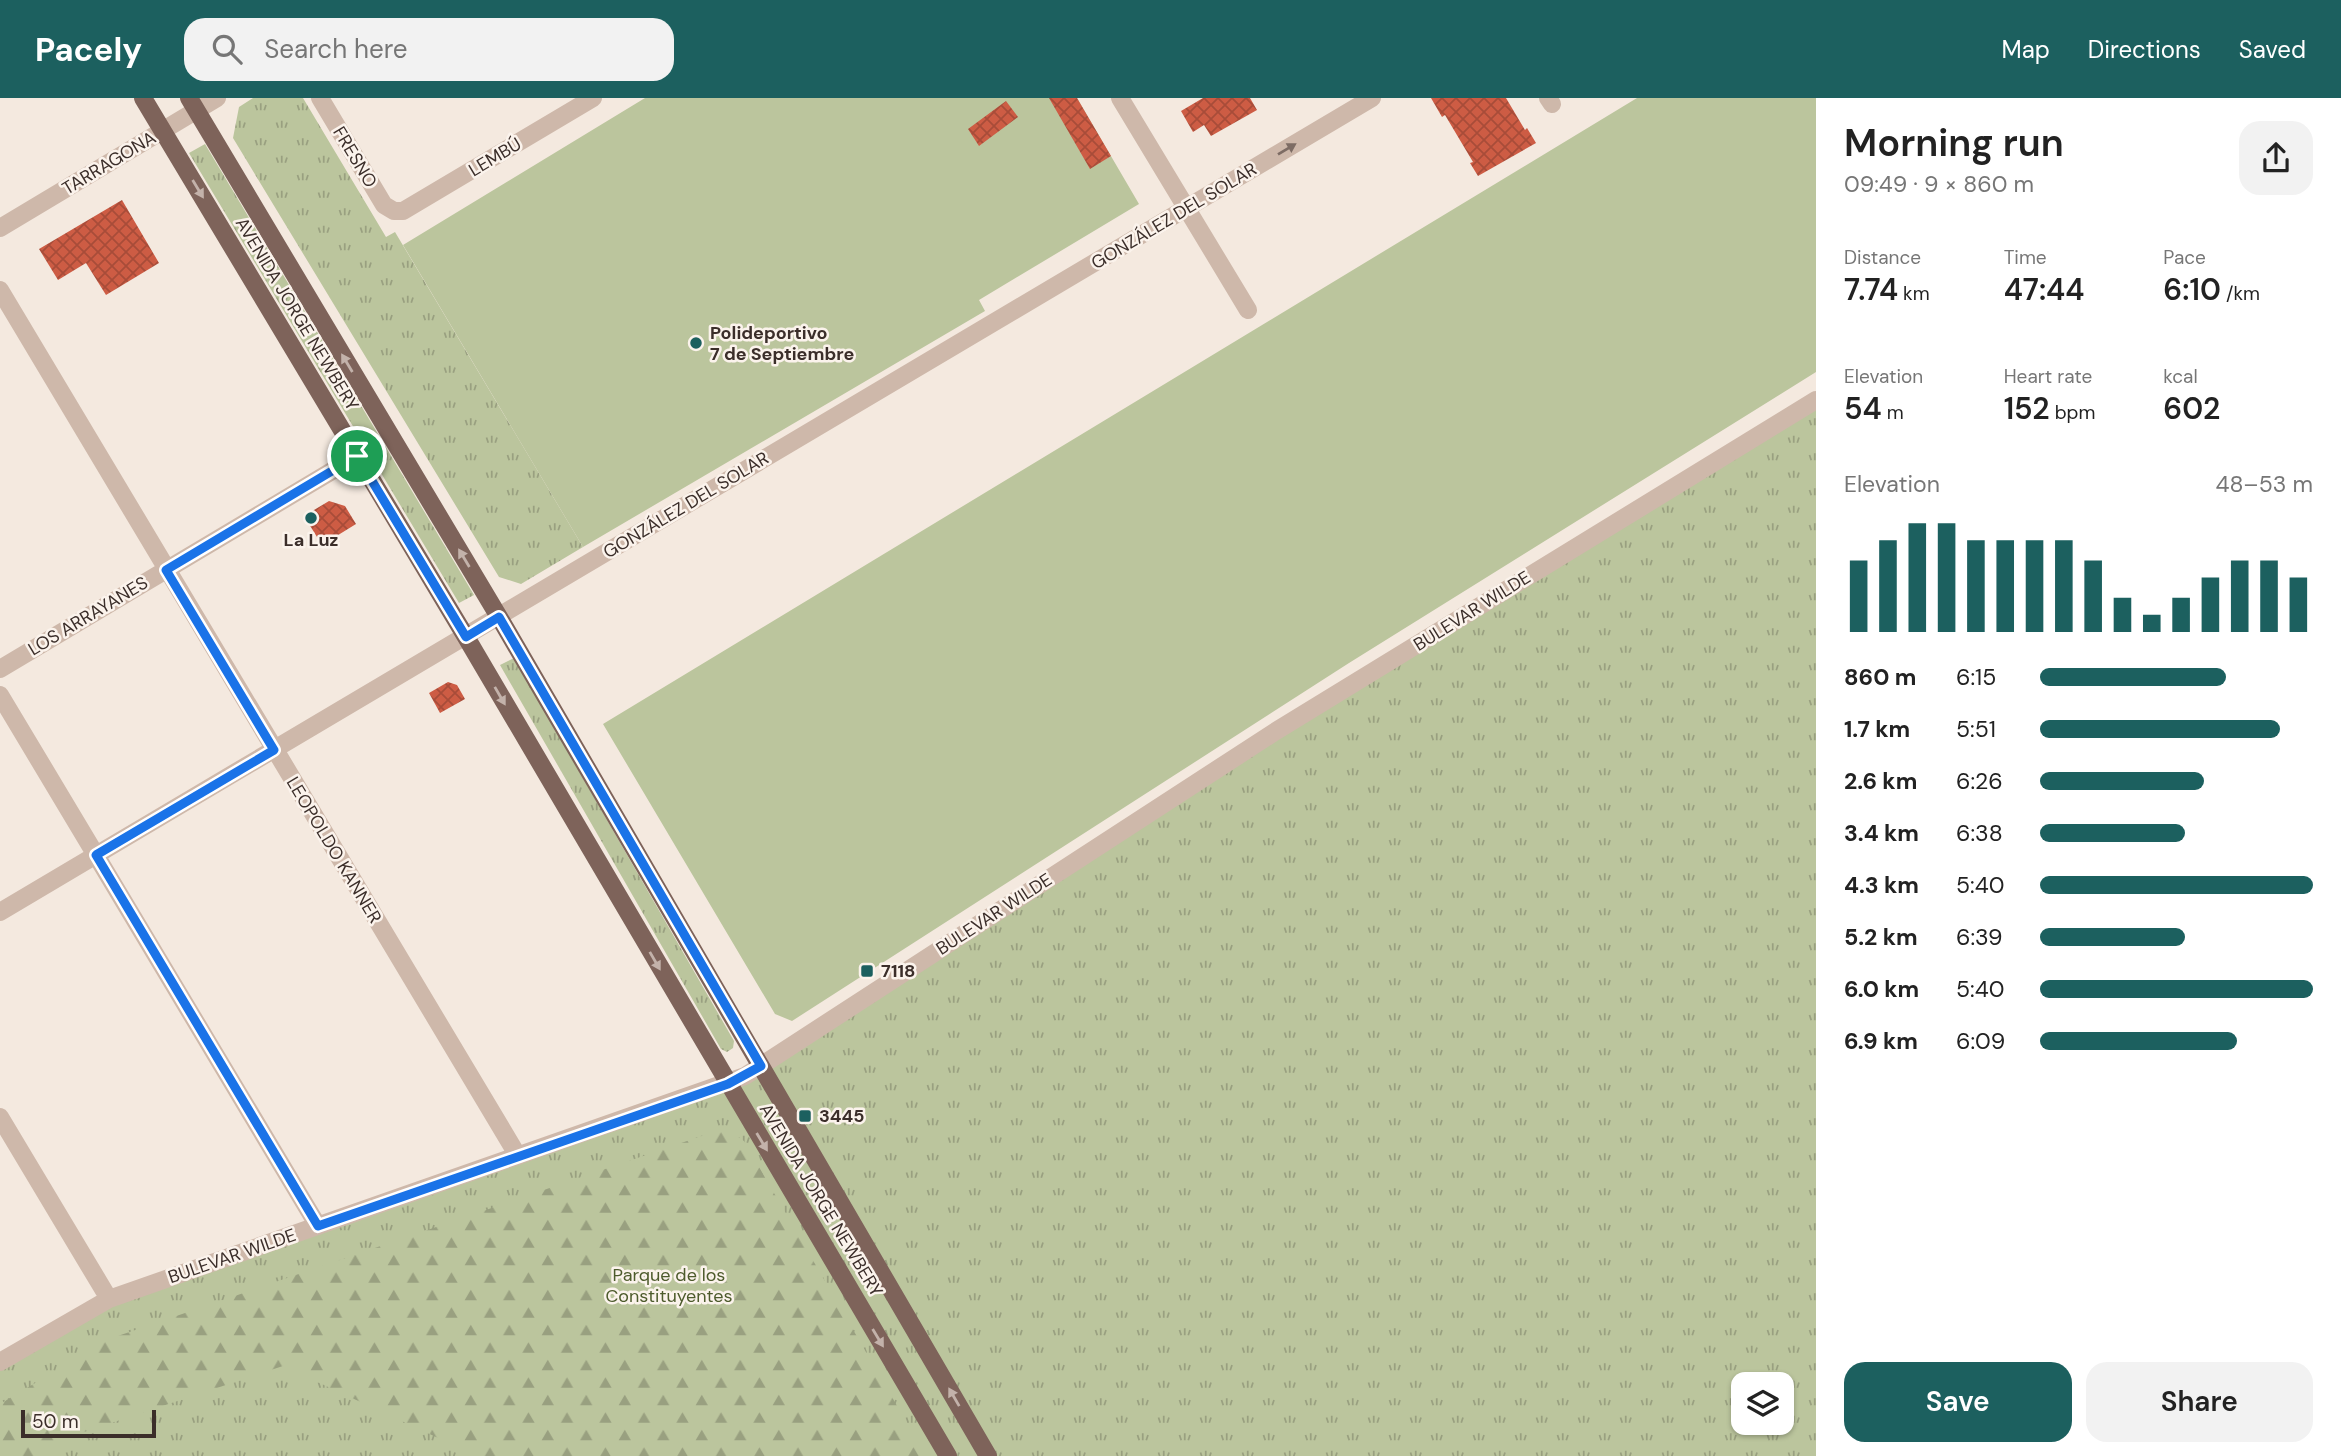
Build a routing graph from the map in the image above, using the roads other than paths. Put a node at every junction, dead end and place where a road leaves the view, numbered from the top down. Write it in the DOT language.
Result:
graph roads {
  1 [pos="143,98"];
  2 [pos="217,98"];
  3 [pos="320,98"];
  4 [pos="593,98"];
  5 [pos="1120,98"];
  6 [pos="1372,98"];
  7 [pos="193,104"];
  8 [pos="163,131"];
  9 [pos="1186,208"];
  10 [pos="394,211"];
  11 [pos="0,228"];
  12 [pos="0,290"];
  13 [pos="1248,310"];
  14 [pos="1816,400"];
  15 [pos="357,456"];
  16 [pos="166,570"];
  17 [pos="499,617"];
  18 [pos="466,637"];
  19 [pos="0,669"];
  20 [pos="0,695"];
  21 [pos="274,750"];
  22 [pos="96,855"];
  23 [pos="0,912"];
  24 [pos="761,1066"];
  25 [pos="728,1084"];
  26 [pos="1,1122"];
  27 [pos="518,1156"];
  28 [pos="318,1226"];
  29 [pos="109,1299"];
  30 [pos="0,1362"];
  31 [pos="948,1456"];
  32 [pos="988,1456"];
  1 -- 8 [label="main road, AVENIDA JORGE NEWBERY"];
  2 -- 7 [label="street, TARRAGONA"];
  3 -- 10 [label="street, FRESNO"];
  4 -- 10 [label="street, LEMBÚ"];
  5 -- 9 [label="street"];
  9 -- 6 [label="street, GONZÁLEZ DEL SOLAR, one-way"];
  7 -- 8 [label="street, TARRAGONA"];
  17 -- 7 [label="main road, AVENIDA JORGE NEWBERY, one-way"];
  8 -- 11 [label="street, TARRAGONA"];
  8 -- 15 [label="main road, AVENIDA JORGE NEWBERY, one-way"];
  9 -- 13 [label="street"];
  9 -- 17 [label="street, GONZÁLEZ DEL SOLAR"];
  12 -- 16 [label="street, LEOPOLDO KANNER"];
  14 -- 24 [label="street, BULEVAR WILDE"];
  15 -- 16 [label="street, LOS ARRAYANES"];
  15 -- 18 [label="main road, AVENIDA JORGE NEWBERY"];
  16 -- 19 [label="street, LOS ARRAYANES"];
  16 -- 21 [label="street, LEOPOLDO KANNER"];
  17 -- 18 [label="street, GONZÁLEZ DEL SOLAR"];
  17 -- 24 [label="main road, AVENIDA JORGE NEWBERY"];
  18 -- 21 [label="street, GONZÁLEZ DEL SOLAR"];
  18 -- 25 [label="main road, AVENIDA JORGE NEWBERY, one-way"];
  20 -- 22 [label="street"];
  21 -- 22 [label="street, GONZÁLEZ DEL SOLAR"];
  21 -- 27 [label="street, LEOPOLDO KANNER"];
  22 -- 23 [label="street, GONZÁLEZ DEL SOLAR"];
  22 -- 28 [label="street"];
  24 -- 25 [label="street, BULEVAR WILDE"];
  32 -- 24 [label="main road, AVENIDA JORGE NEWBERY, one-way"];
  25 -- 27 [label="street, BULEVAR WILDE"];
  25 -- 31 [label="main road, AVENIDA JORGE NEWBERY, one-way"];
  26 -- 29 [label="street"];
  27 -- 28 [label="street, BULEVAR WILDE"];
  28 -- 29 [label="street, BULEVAR WILDE"];
  29 -- 30 [label="street, BULEVAR WILDE"];
}
